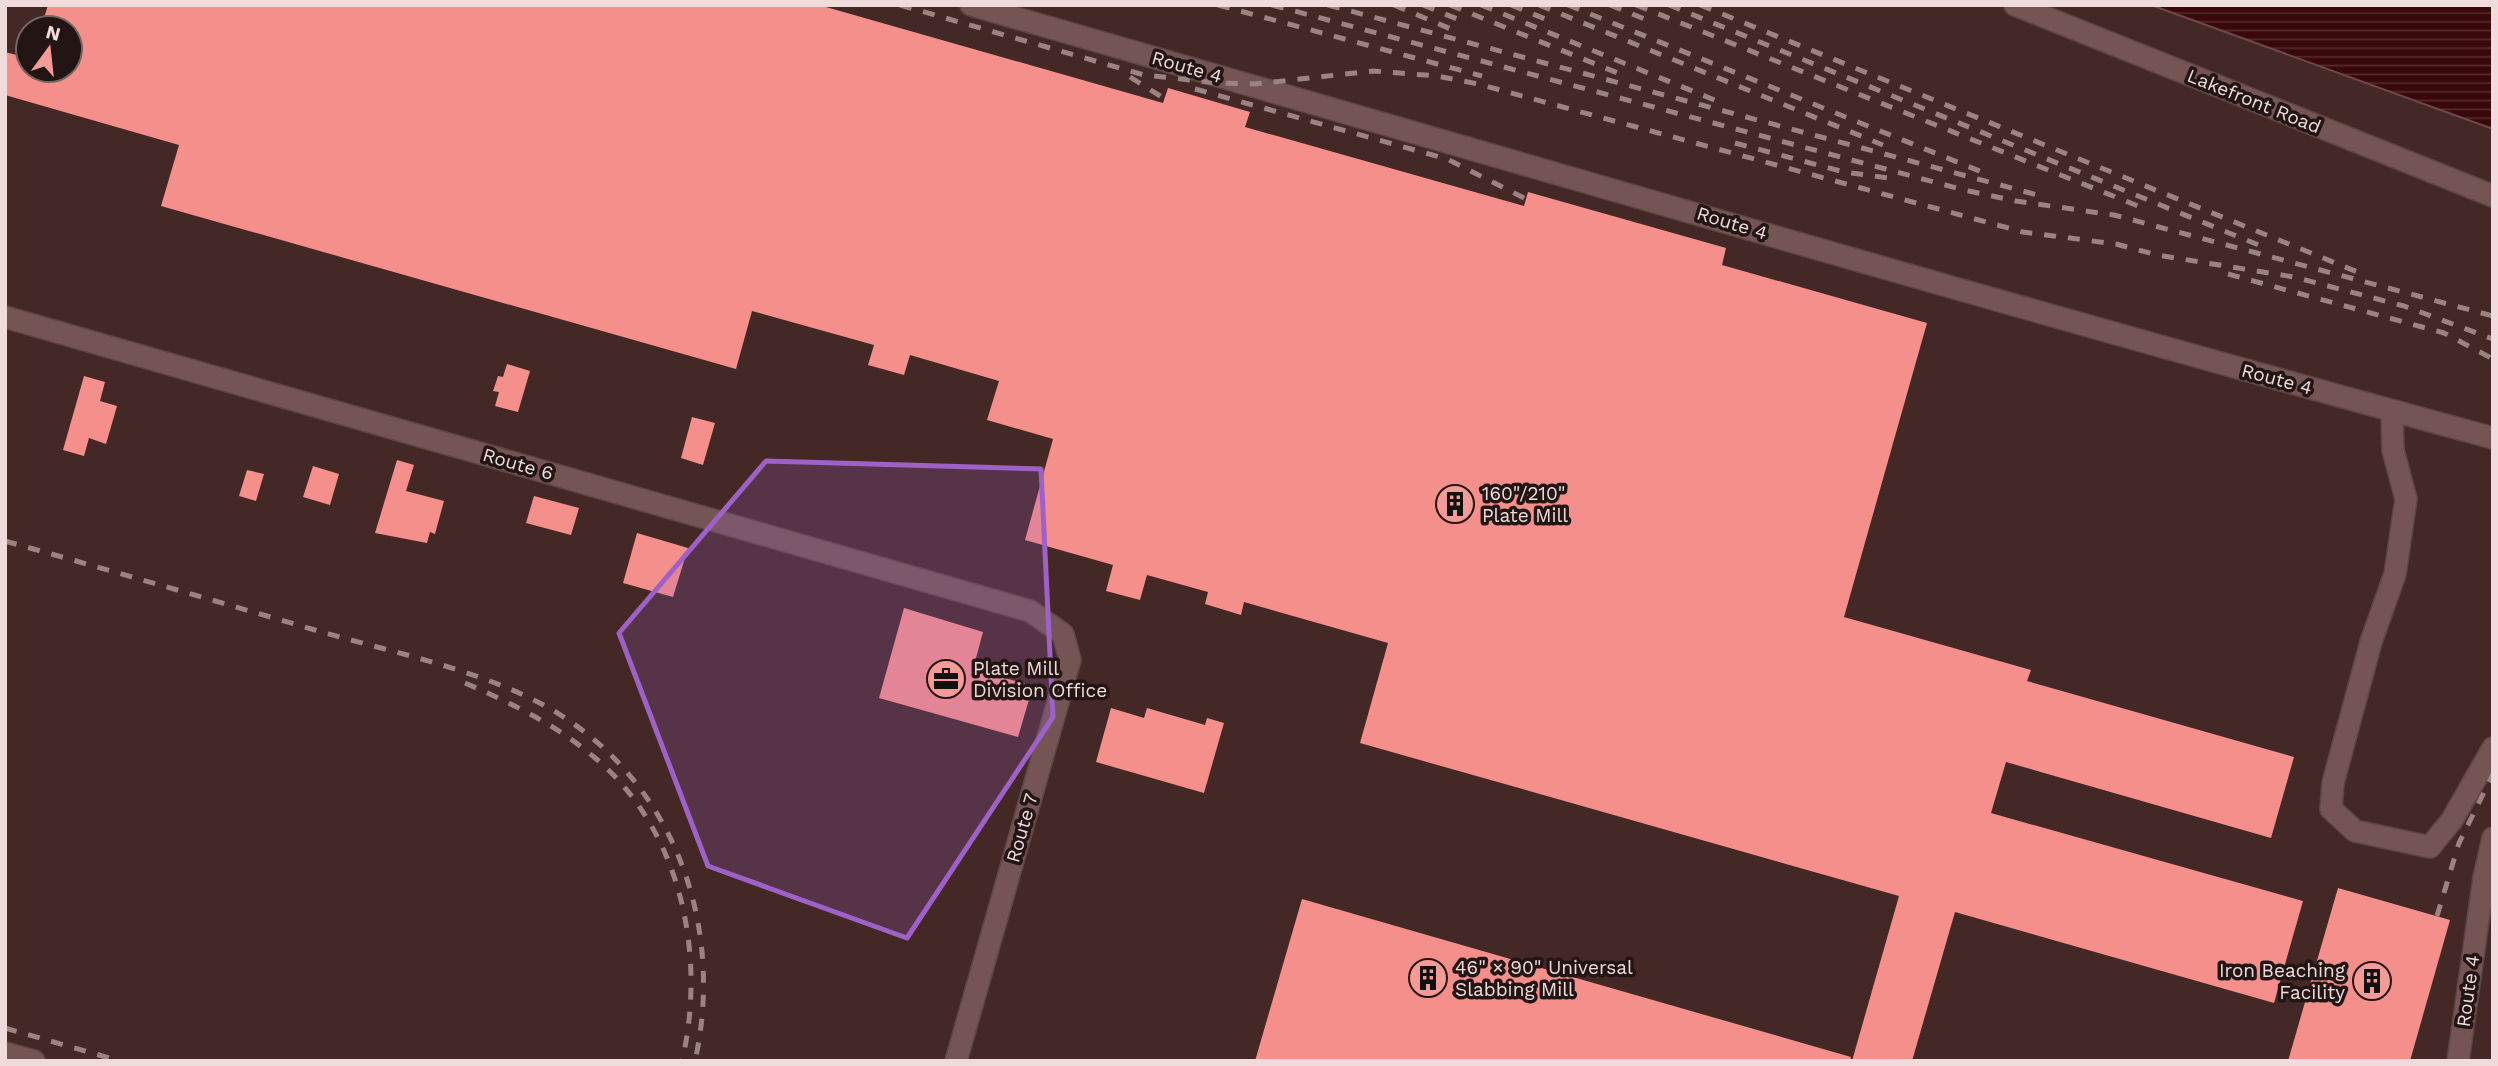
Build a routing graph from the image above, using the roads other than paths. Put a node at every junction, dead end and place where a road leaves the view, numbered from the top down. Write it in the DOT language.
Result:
graph roads {
  1 [pos="971,5"];
  2 [pos="2015,5"];
  3 [pos="2493,196"];
  4 [pos="5,317"];
  5 [pos="2392,411"];
  6 [pos="2493,438"];
  7 [pos="1030,611"];
  8 [pos="2493,748"];
  9 [pos="2493,838"];
  10 [pos="5,1053"];
  11 [pos="34,1061"];
  12 [pos="956,1061"];
  13 [pos="2458,1061"];
  1 -- 5 [label="street, Route 4"];
  2 -- 3 [label="street, Lakefront Road"];
  4 -- 7 [label="street, Route 6"];
  5 -- 6 [label="street, Route 4"];
  5 -- 8 [label="street"];
  7 -- 12 [label="street, Route 7"];
  9 -- 13 [label="street, Route 4"];
  10 -- 11 [label="street"];
}
